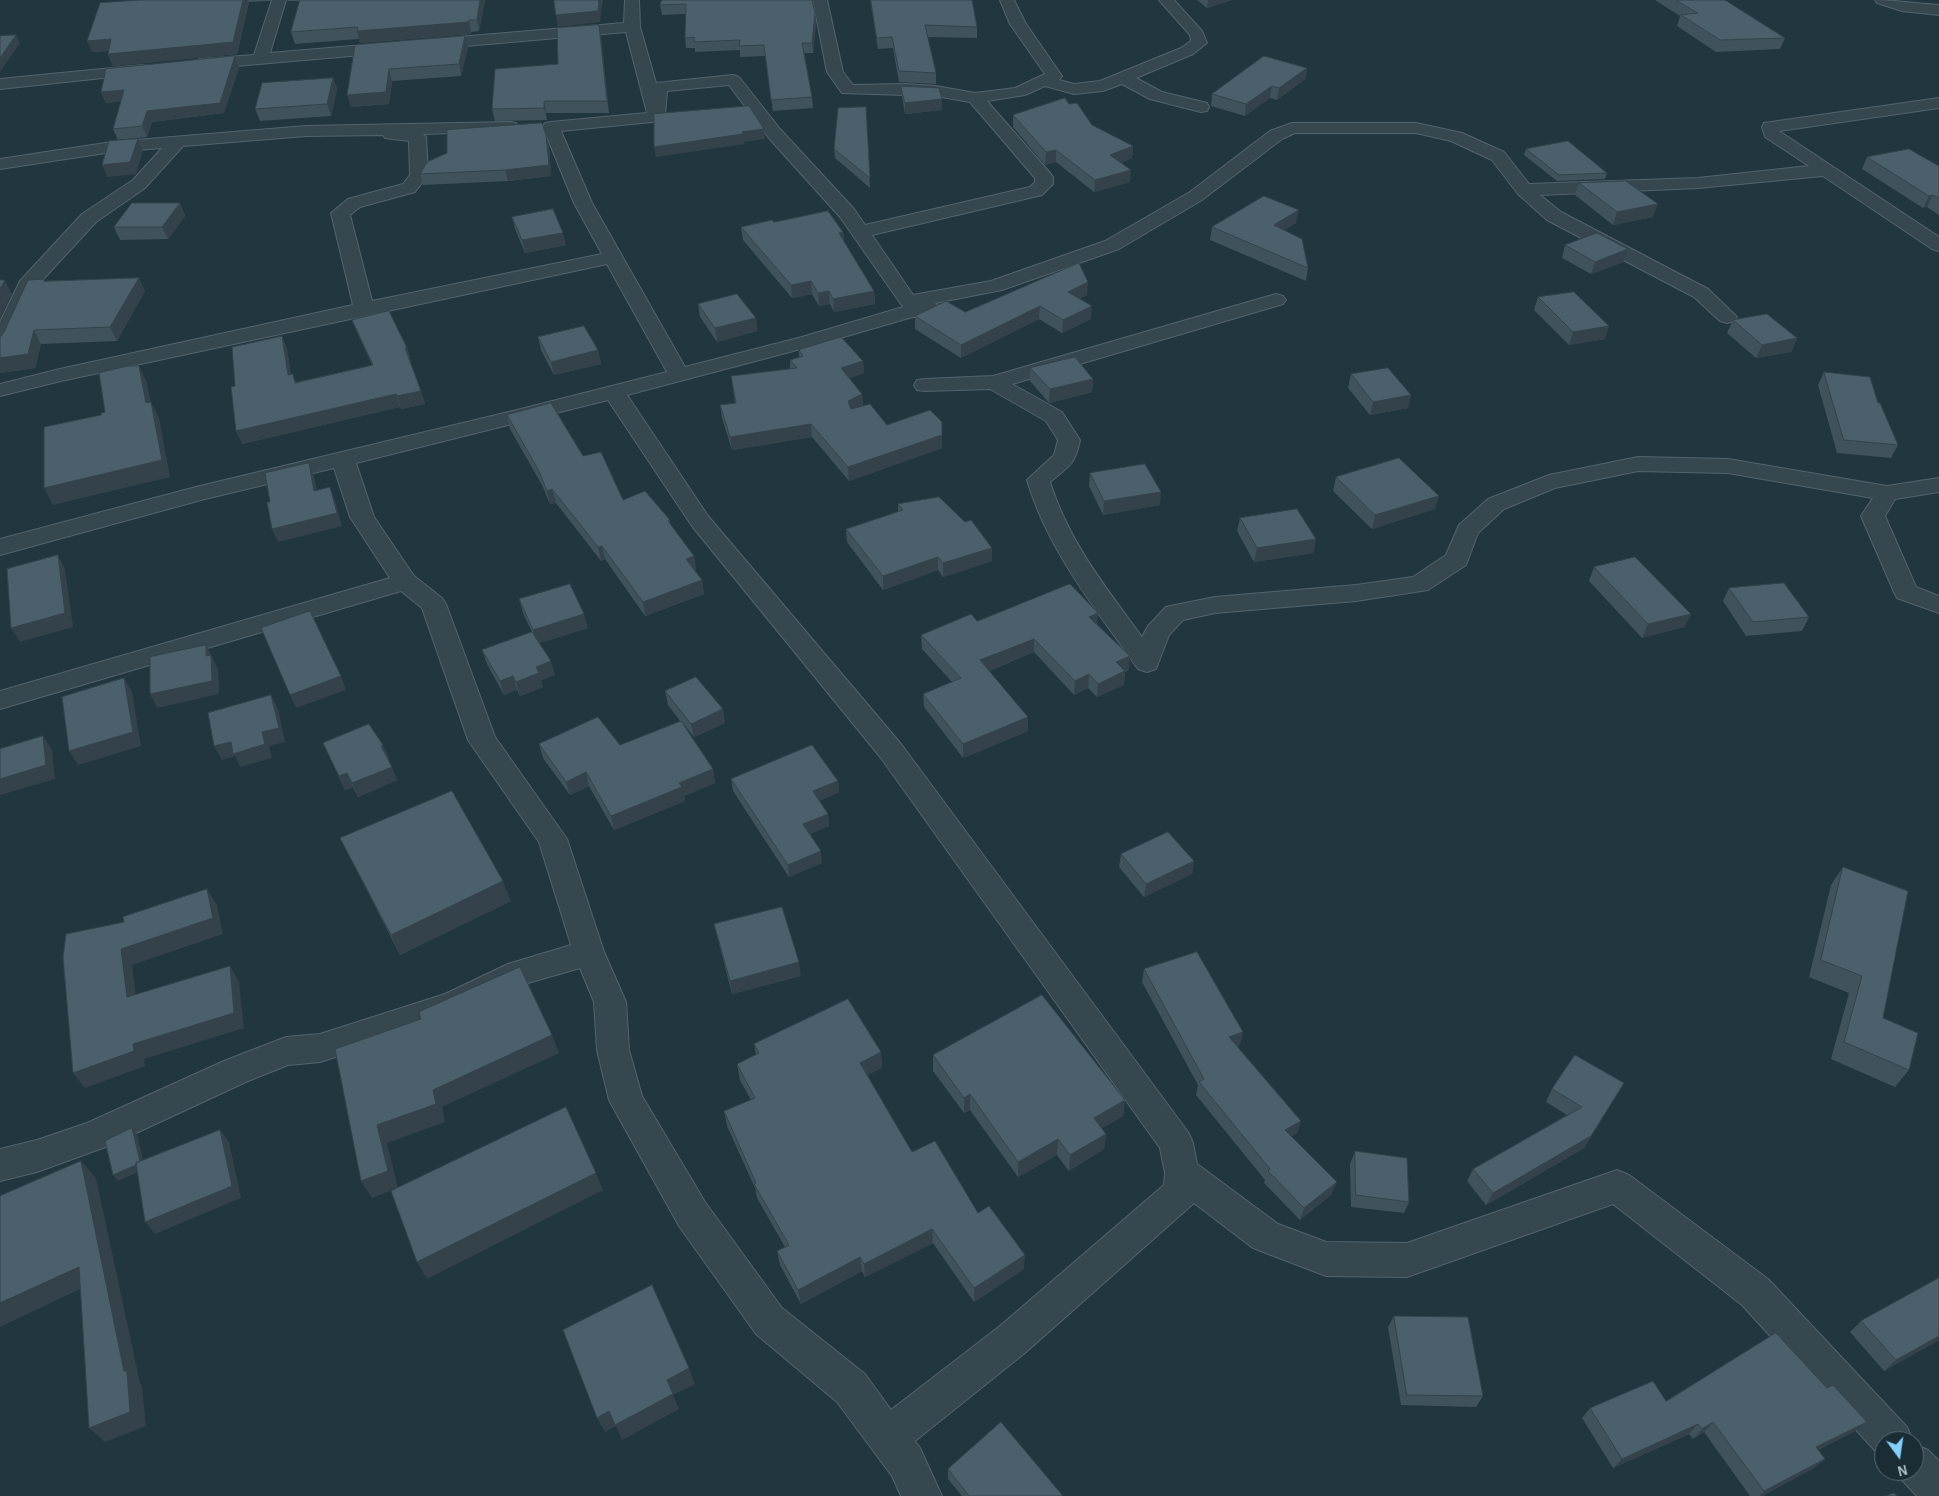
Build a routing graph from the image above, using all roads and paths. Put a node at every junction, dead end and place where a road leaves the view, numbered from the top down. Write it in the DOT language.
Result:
graph roads {
  1 [pos="279,0"];
  2 [pos="632,0"];
  3 [pos="820,0"];
  4 [pos="1007,0"];
  5 [pos="1166,0"];
  6 [pos="1882,0"];
  7 [pos="1939,10"];
  8 [pos="632,27"];
  9 [pos="261,58"];
  10 [pos="184,66"];
  11 [pos="155,68"];
  12 [pos="1124,78"];
  13 [pos="1044,81"];
  14 [pos="0,84"];
  15 [pos="975,98"];
  16 [pos="1939,104"];
  17 [pos="1201,107"];
  18 [pos="656,117"];
  19 [pos="552,127"];
  20 [pos="306,132"];
  21 [pos="178,142"];
  22 [pos="0,164"];
  23 [pos="1825,170"];
  24 [pos="1524,190"];
  25 [pos="860,232"];
  26 [pos="1939,245"];
  27 [pos="613,257"];
  28 [pos="971,300"];
  29 [pos="1276,300"];
  30 [pos="364,309"];
  31 [pos="1727,318"];
  32 [pos="0,344"];
  33 [pos="679,375"];
  34 [pos="994,382"];
  35 [pos="925,385"];
  36 [pos="0,390"];
  37 [pos="614,392"];
  38 [pos="343,459"];
  39 [pos="1939,485"];
  40 [pos="1887,493"];
  41 [pos="0,547"];
  42 [pos="405,582"];
  43 [pos="1939,605"];
  44 [pos="0,700"];
  45 [pos="589,952"];
  46 [pos="0,1165"];
  47 [pos="1182,1173"];
  48 [pos="1884,1431"];
  49 [pos="888,1437"];
  50 [pos="1924,1474"];
  51 [pos="1939,1490"];
  52 [pos="922,1496"];
  1 -- 9 [label="street"];
  2 -- 8 [label="street"];
  3 -- 15 [label="street"];
  4 -- 13 [label="street"];
  5 -- 12 [label="street"];
  6 -- 7 [label="street"];
  8 -- 9 [label="street"];
  8 -- 18 [label="street"];
  9 -- 10 [label="street"];
  11 -- 14 [label="street"];
  12 -- 13 [label="street"];
  12 -- 17 [label="street"];
  13 -- 15 [label="street"];
  15 -- 25 [label="street"];
  16 -- 23 [label="street"];
  18 -- 19 [label="street"];
  18 -- 25 [label="street"];
  19 -- 20 [label="street"];
  19 -- 27 [label="street"];
  20 -- 21 [label="street"];
  20 -- 30 [label="street"];
  21 -- 22 [label="street"];
  21 -- 32 [label="street"];
  23 -- 24 [label="street"];
  23 -- 26 [label="street"];
  24 -- 25 [label="street"];
  24 -- 31 [label="street"];
  27 -- 30 [label="street"];
  27 -- 33 [label="street"];
  28 -- 33 [label="street"];
  29 -- 34 [label="street"];
  30 -- 36 [label="street"];
  33 -- 37 [label="street"];
  34 -- 35 [label="street"];
  34 -- 40 [label="street"];
  37 -- 38 [label="street"];
  37 -- 47 [label="street"];
  38 -- 41 [label="street"];
  38 -- 42 [label="street"];
  39 -- 40 [label="street"];
  40 -- 43 [label="street"];
  42 -- 44 [label="street"];
  42 -- 45 [label="street"];
  45 -- 46 [label="street"];
  45 -- 49 [label="street"];
  47 -- 48 [label="street"];
  47 -- 49 [label="street"];
  49 -- 52 [label="street"];
  50 -- 51 [label="street"];
}
